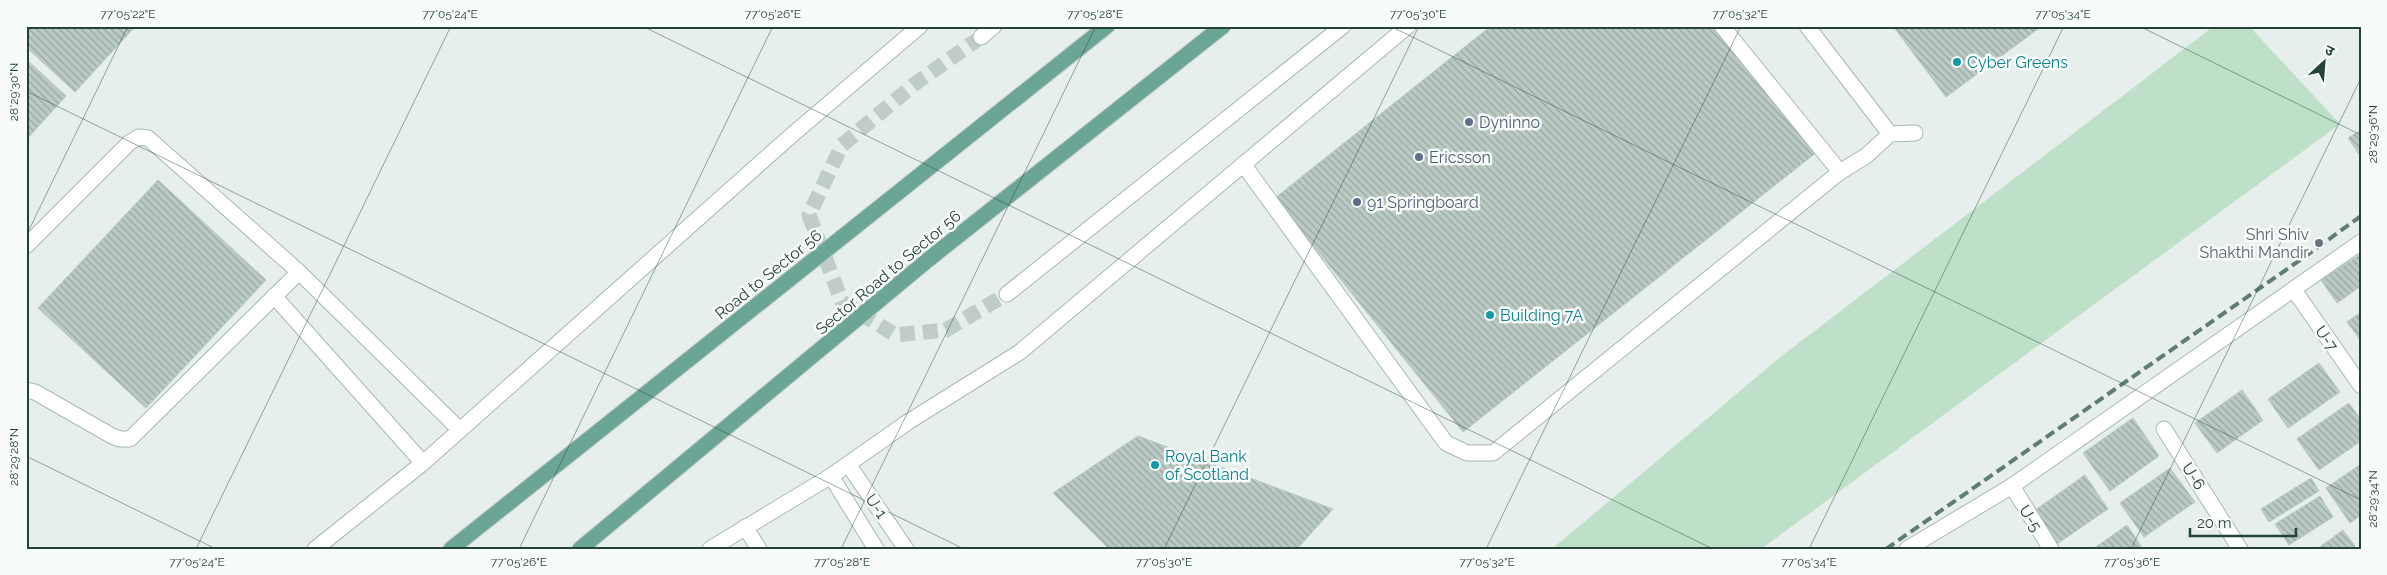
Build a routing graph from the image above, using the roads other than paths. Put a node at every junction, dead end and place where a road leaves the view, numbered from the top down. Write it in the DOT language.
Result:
graph roads {
  1 [pos="920,26"];
  2 [pos="994,26"];
  3 [pos="1107,26"];
  4 [pos="1223,26"];
  5 [pos="1343,26"];
  6 [pos="1408,26"];
  7 [pos="1722,26"];
  8 [pos="1807,26"];
  9 [pos="981,37"];
  10 [pos="1915,133"];
  11 [pos="1890,134"];
  12 [pos="1243,164"];
  13 [pos="1840,172"];
  14 [pos="2361,242"];
  15 [pos="26,246"];
  16 [pos="299,272"];
  17 [pos="2294,290"];
  18 [pos="1007,294"];
  19 [pos="274,296"];
  20 [pos="2361,386"];
  21 [pos="26,390"];
  22 [pos="2164,429"];
  23 [pos="460,430"];
  24 [pos="423,463"];
  25 [pos="848,464"];
  26 [pos="831,476"];
  27 [pos="2012,486"];
  28 [pos="745,528"];
  29 [pos="315,549"];
  30 [pos="451,549"];
  31 [pos="580,549"];
  32 [pos="710,549"];
  33 [pos="759,549"];
  34 [pos="876,549"];
  35 [pos="906,549"];
  36 [pos="1907,549"];
  37 [pos="2051,549"];
  38 [pos="2240,549"];
  1 -- 23 [label="street"];
  2 -- 9 [label="street"];
  3 -- 30 [label="main road, Road to Sector 56"];
  4 -- 31 [label="main road, Sector Road to Sector 56"];
  5 -- 18 [label="street"];
  6 -- 12 [label="street"];
  7 -- 13 [label="street"];
  8 -- 11 [label="street"];
  10 -- 11 [label="street"];
  11 -- 13 [label="street"];
  12 -- 13 [label="street"];
  12 -- 25 [label="street"];
  14 -- 17 [label="street"];
  15 -- 16 [label="street"];
  16 -- 19 [label="street"];
  16 -- 23 [label="street"];
  17 -- 20 [label="street, U-7"];
  17 -- 27 [label="street"];
  19 -- 21 [label="street"];
  19 -- 24 [label="street"];
  22 -- 38 [label="street, U-6"];
  23 -- 24 [label="street"];
  24 -- 29 [label="street"];
  25 -- 26 [label="street"];
  25 -- 35 [label="street, U-1"];
  26 -- 28 [label="street"];
  26 -- 34 [label="street"];
  27 -- 36 [label="street"];
  27 -- 37 [label="street, U-5"];
  28 -- 32 [label="street"];
  28 -- 33 [label="street"];
}
